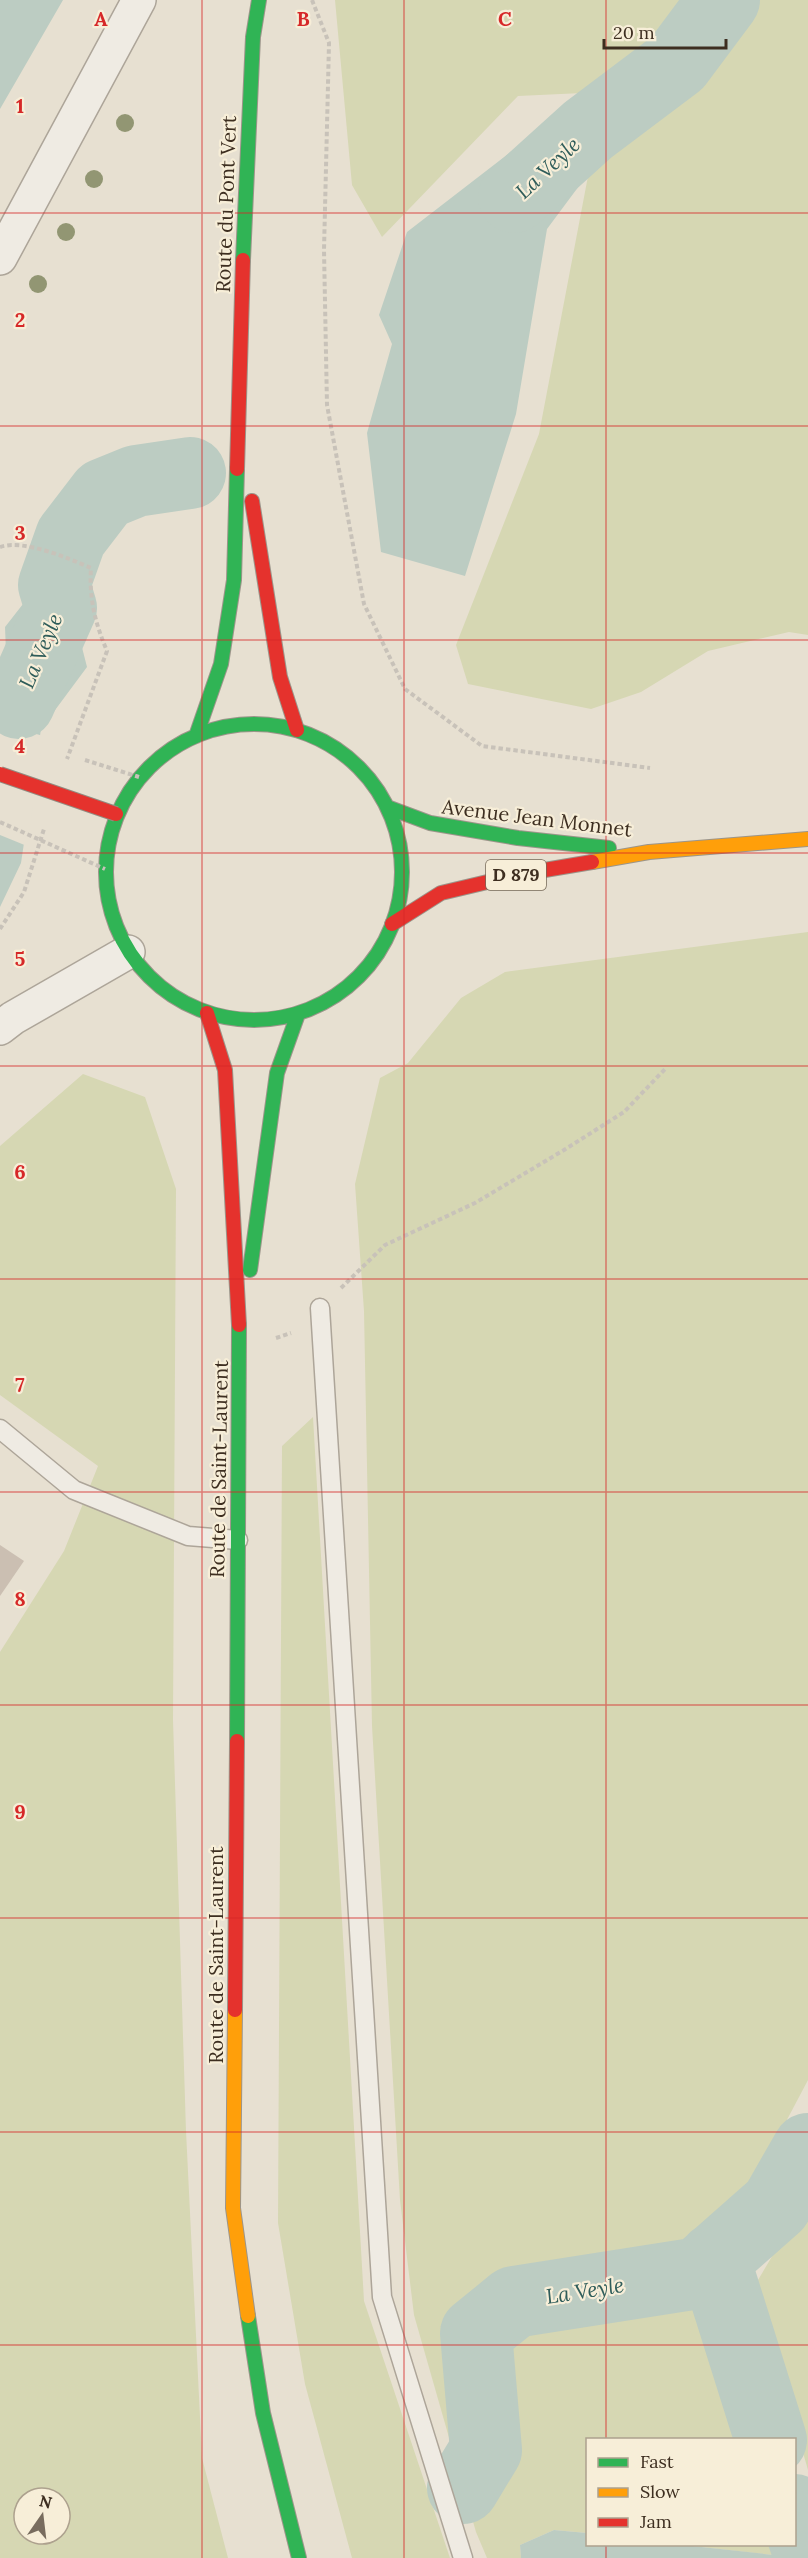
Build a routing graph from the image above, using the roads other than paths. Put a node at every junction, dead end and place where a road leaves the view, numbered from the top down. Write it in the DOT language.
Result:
graph roads {
  1 [pos="139,0"];
  2 [pos="259,0"];
  3 [pos="0,258"];
  4 [pos="240,410"];
  5 [pos="297,730"];
  6 [pos="196,736"];
  7 [pos="0,774"];
  8 [pos="387,807"];
  9 [pos="117,814"];
  10 [pos="808,839"];
  11 [pos="649,852"];
  12 [pos="392,924"];
  13 [pos="128,952"];
  14 [pos="207,1013"];
  15 [pos="298,1014"];
  16 [pos="0,1028"];
  17 [pos="320,1308"];
  18 [pos="240,1346"];
  19 [pos="0,1429"];
  20 [pos="238,1540"];
  21 [pos="299,2558"];
  22 [pos="463,2558"];
  1 -- 3 [label="street"];
  2 -- 4 [label="main road, Route du Pont Vert"];
  4 -- 5 [label="main road, Route du Pont Vert"];
  4 -- 6 [label="main road, Route du Pont Vert"];
  5 -- 6 [label="main road"];
  5 -- 8 [label="main road"];
  6 -- 9 [label="main road"];
  7 -- 9 [label="main road, bridge"];
  8 -- 11 [label="main road, Avenue Jean Monnet / D 879"];
  8 -- 12 [label="main road"];
  9 -- 13 [label="main road"];
  10 -- 11 [label="main road, Avenue Jean Monnet / D 879"];
  11 -- 12 [label="main road, Avenue Jean Monnet / D 879"];
  12 -- 15 [label="main road"];
  13 -- 14 [label="main road"];
  13 -- 16 [label="street"];
  14 -- 15 [label="main road"];
  14 -- 18 [label="main road, Route de Saint-Laurent"];
  15 -- 18 [label="main road, Route de Saint-Laurent"];
  17 -- 22 [label="lane"];
  18 -- 20 [label="main road, Route de Saint-Laurent"];
  19 -- 20 [label="lane"];
  20 -- 21 [label="main road, Route de Saint-Laurent"];
}
